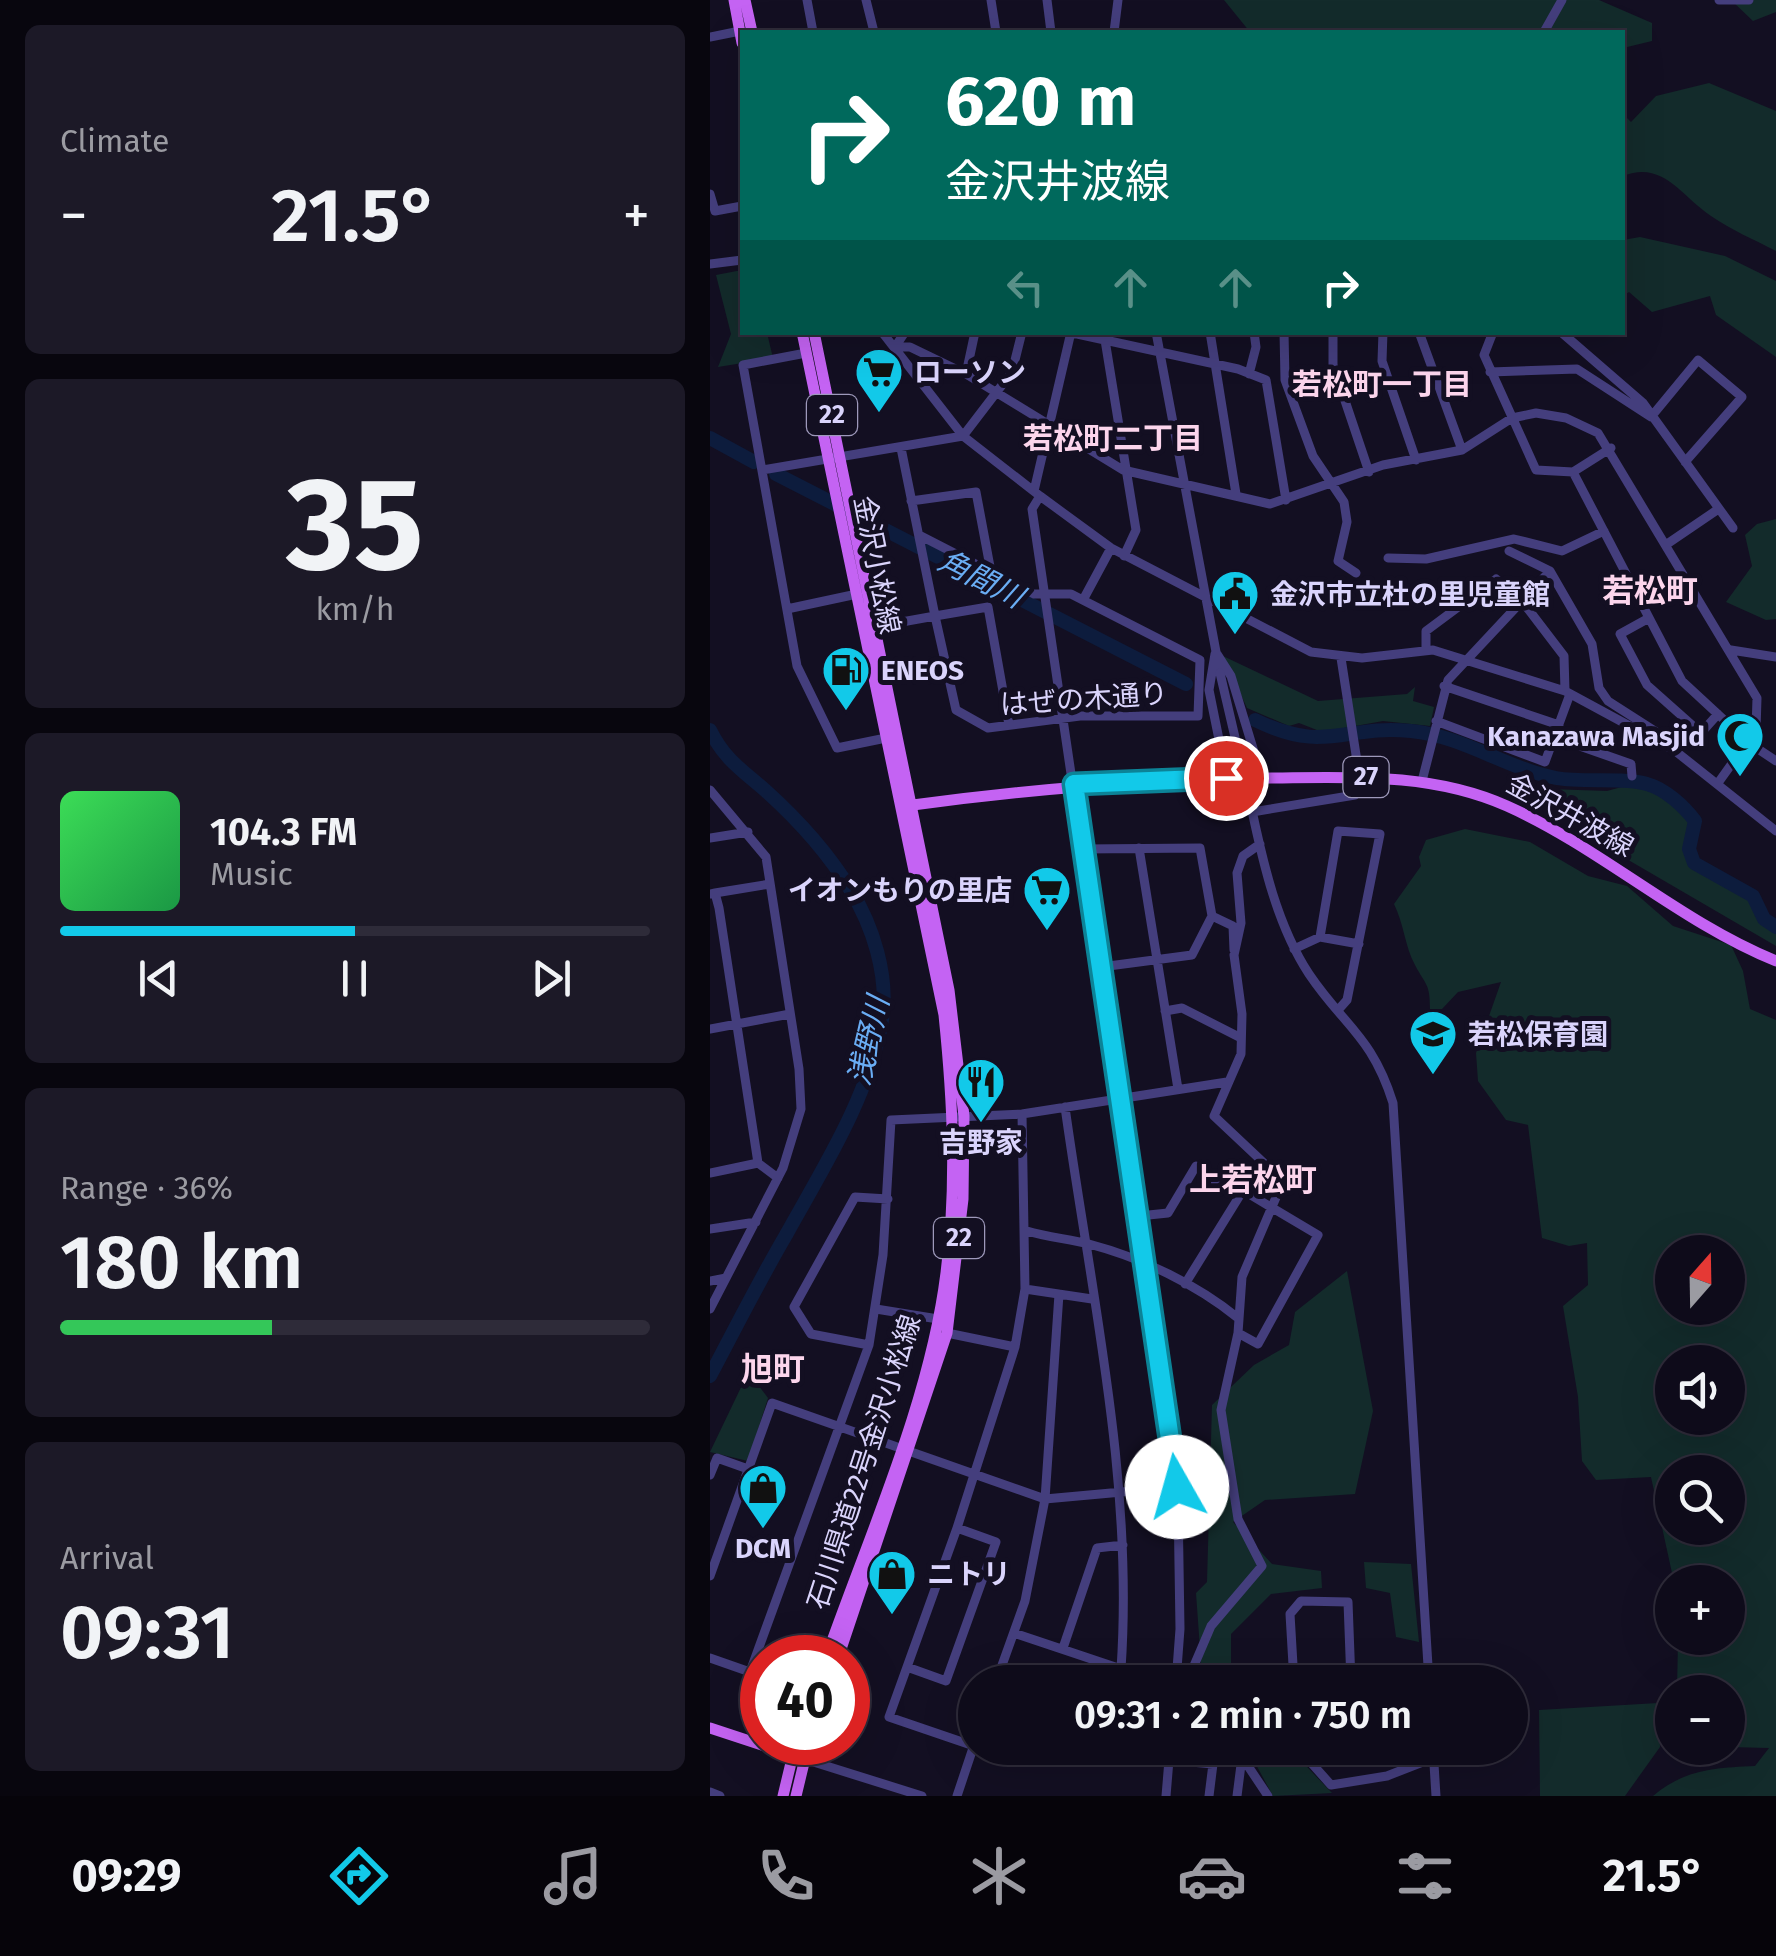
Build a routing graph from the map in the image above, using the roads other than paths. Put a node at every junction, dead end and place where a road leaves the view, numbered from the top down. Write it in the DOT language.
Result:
graph roads {
  1 [pos="734,0"];
  2 [pos="745,0"];
  3 [pos="807,0"];
  4 [pos="866,0"];
  5 [pos="991,0"];
  6 [pos="1047,0"];
  7 [pos="1118,0"];
  8 [pos="1562,0"];
  9 [pos="1718,0"];
  10 [pos="1749,0"];
  11 [pos="743,30"];
  12 [pos="745,30"];
  13 [pos="813,30"];
  14 [pos="874,30"];
  15 [pos="996,30"];
  16 [pos="1051,30"];
  17 [pos="1114,30"];
  18 [pos="1545,30"];
  19 [pos="710,36"];
  20 [pos="740,36"];
  21 [pos="710,194"];
  22 [pos="740,206"];
  23 [pos="740,260"];
  24 [pos="710,264"];
  25 [pos="803,335"];
  26 [pos="815,335"];
  27 [pos="885,335"];
  28 [pos="903,335"];
  29 [pos="974,335"];
  30 [pos="1021,335"];
  31 [pos="1070,335"];
  32 [pos="1080,335"];
  33 [pos="1157,335"];
  34 [pos="1211,335"];
  35 [pos="1254,335"];
  36 [pos="1284,335"];
  37 [pos="1333,335"];
  38 [pos="1383,335"];
  39 [pos="1421,335"];
  40 [pos="1493,335"];
  41 [pos="1565,335"];
  42 [pos="1105,340"];
  43 [pos="895,346"];
  44 [pos="1160,352"];
  45 [pos="806,353"];
  46 [pos="1216,365"];
  47 [pos="1490,372"];
  48 [pos="966,374"];
  49 [pos="1250,374"];
  50 [pos="997,392"];
  51 [pos="1652,416"];
  52 [pos="1512,418"];
  53 [pos="1048,426"];
  54 [pos="963,436"];
  55 [pos="901,448"];
  56 [pos="1611,448"];
  57 [pos="1462,450"];
  58 [pos="836,459"];
  59 [pos="1416,460"];
  60 [pos="1685,462"];
  61 [pos="762,470"];
  62 [pos="1124,470"];
  63 [pos="1369,472"];
  64 [pos="1574,472"];
  65 [pos="1328,483"];
  66 [pos="1184,484"];
  67 [pos="1037,494"];
  68 [pos="1236,494"];
  69 [pos="1286,500"];
  70 [pos="911,501"];
  71 [pos="1717,510"];
  72 [pos="848,519"];
  73 [pos="1733,528"];
  74 [pos="1604,532"];
  75 [pos="919,538"];
  76 [pos="1667,544"];
  77 [pos="1111,548"];
  78 [pos="1509,551"];
  79 [pos="1124,556"];
  80 [pos="1388,558"];
  81 [pos="1550,571"];
  82 [pos="991,572"];
  83 [pos="1356,573"];
  84 [pos="857,594"];
  85 [pos="1204,599"];
  86 [pos="1083,600"];
  87 [pos="1046,601"];
  88 [pos="1522,601"];
  89 [pos="787,610"];
  90 [pos="935,616"];
  91 [pos="1649,618"];
  92 [pos="874,628"];
  93 [pos="1426,650"];
  94 [pos="1731,650"];
  95 [pos="1215,652"];
  96 [pos="1776,657"];
  97 [pos="1341,658"];
  98 [pos="1468,658"];
  99 [pos="1444,686"];
  100 [pos="1568,693"];
  101 [pos="1718,714"];
  102 [pos="1064,718"];
  103 [pos="1008,725"];
  104 [pos="1558,725"];
  105 [pos="1434,729"];
  106 [pos="1554,737"];
  107 [pos="886,738"];
  108 [pos="1749,742"];
  109 [pos="1776,761"];
  110 [pos="1632,776"];
  111 [pos="1360,777"];
  112 [pos="1226,778"];
  113 [pos="1262,778"];
  114 [pos="1720,780"];
  115 [pos="1422,781"];
  116 [pos="1074,784"];
  117 [pos="710,790"];
  118 [pos="906,806"];
  119 [pos="1251,809"];
  120 [pos="1773,825"];
  121 [pos="748,832"];
  122 [pos="710,838"];
  123 [pos="1260,844"];
  124 [pos="1139,848"];
  125 [pos="1082,850"];
  126 [pos="770,884"];
  127 [pos="713,894"];
  128 [pos="1212,916"];
  129 [pos="1320,936"];
  130 [pos="1359,944"];
  131 [pos="1294,949"];
  132 [pos="1234,956"];
  133 [pos="1154,961"];
  134 [pos="1776,961"];
  135 [pos="1100,967"];
  136 [pos="1339,1009"];
  137 [pos="1165,1011"];
  138 [pos="790,1014"];
  139 [pos="738,1025"];
  140 [pos="710,1029"];
  141 [pos="1241,1038"];
  142 [pos="1227,1082"];
  143 [pos="1178,1089"];
  144 [pos="1120,1098"];
  145 [pos="1065,1107"];
  146 [pos="1022,1114"];
  147 [pos="959,1117"];
  148 [pos="758,1163"];
  149 [pos="710,1173"];
  150 [pos="778,1178"];
  151 [pos="1242,1192"];
  152 [pos="888,1199"];
  153 [pos="1272,1210"];
  154 [pos="1139,1216"];
  155 [pos="756,1222"];
  156 [pos="710,1229"];
  157 [pos="1027,1231"];
  158 [pos="1084,1243"];
  159 [pos="1146,1265"];
  160 [pos="726,1278"];
  161 [pos="710,1281"];
  162 [pos="1186,1284"];
  163 [pos="1026,1289"];
  164 [pos="1059,1294"];
  165 [pos="1092,1298"];
  166 [pos="710,1309"];
  167 [pos="876,1309"];
  168 [pos="1238,1318"];
  169 [pos="938,1319"];
  170 [pos="947,1333"];
  171 [pos="1238,1333"];
  172 [pos="869,1345"];
  173 [pos="1015,1347"];
  174 [pos="836,1426"];
  175 [pos="905,1450"];
  176 [pos="748,1469"];
  177 [pos="975,1474"];
  178 [pos="710,1475"];
  179 [pos="1177,1487"];
  180 [pos="1120,1492"];
  181 [pos="1044,1499"];
  182 [pos="957,1528"];
  183 [pos="1123,1545"];
  184 [pos="710,1576"];
  185 [pos="1014,1632"];
  186 [pos="835,1635"];
  187 [pos="845,1635"];
  188 [pos="1062,1648"];
  189 [pos="710,1658"];
  190 [pos="1002,1665"];
  191 [pos="1108,1665"];
  192 [pos="1121,1665"];
  193 [pos="1177,1665"];
  194 [pos="1194,1665"];
  195 [pos="1293,1665"];
  196 [pos="1350,1665"];
  197 [pos="1428,1665"];
  198 [pos="907,1668"];
  199 [pos="710,1728"];
  200 [pos="740,1736"];
  201 [pos="958,1739"];
  202 [pos="793,1765"];
  203 [pos="797,1765"];
  204 [pos="834,1765"];
  205 [pos="967,1765"];
  206 [pos="1169,1765"];
  207 [pos="1212,1765"];
  208 [pos="1314,1765"];
  209 [pos="1409,1765"];
  210 [pos="1434,1765"];
  211 [pos="710,1792"];
  212 [pos="720,1796"];
  213 [pos="783,1796"];
  214 [pos="796,1796"];
  215 [pos="922,1796"];
  216 [pos="957,1796"];
  217 [pos="1166,1796"];
  218 [pos="1209,1796"];
  219 [pos="1237,1796"];
  220 [pos="1268,1796"];
  221 [pos="1436,1796"];
  1 -- 11 [label="main road"];
  2 -- 12 [label="main road"];
  3 -- 13 [label="street"];
  4 -- 14 [label="street"];
  5 -- 15 [label="street"];
  6 -- 16 [label="street"];
  7 -- 17 [label="street"];
  8 -- 18 [label="street"];
  9 -- 10 [label="street"];
  19 -- 20 [label="street"];
  21 -- 22 [label="street"];
  23 -- 24 [label="street"];
  25 -- 45 [label="main road, 金沢小松線 / 22"];
  26 -- 58 [label="main road, 金沢小松線 / 22"];
  27 -- 43 [label="street"];
  28 -- 43 [label="street"];
  29 -- 48 [label="street"];
  30 -- 50 [label="street"];
  31 -- 53 [label="street"];
  32 -- 42 [label="street"];
  33 -- 44 [label="street"];
  34 -- 46 [label="street"];
  35 -- 49 [label="street"];
  36 -- 65 [label="street"];
  37 -- 63 [label="street"];
  38 -- 59 [label="street"];
  39 -- 57 [label="street"];
  40 -- 47 [label="street"];
  41 -- 51 [label="street"];
  42 -- 44 [label="street"];
  42 -- 62 [label="street"];
  43 -- 48 [label="street"];
  43 -- 54 [label="street"];
  44 -- 46 [label="street"];
  44 -- 66 [label="street"];
  45 -- 58 [label="main road, 金沢小松線 / 22"];
  45 -- 61 [label="street"];
  46 -- 49 [label="street"];
  46 -- 68 [label="street"];
  47 -- 51 [label="street"];
  47 -- 52 [label="street"];
  48 -- 50 [label="street"];
  49 -- 69 [label="street"];
  50 -- 53 [label="street"];
  50 -- 54 [label="street"];
  51 -- 60 [label="street"];
  51 -- 60 [label="street"];
  52 -- 56 [label="street"];
  52 -- 57 [label="street"];
  52 -- 64 [label="street"];
  53 -- 62 [label="street"];
  53 -- 67 [label="street"];
  54 -- 55 [label="street"];
  54 -- 67 [label="street"];
  55 -- 58 [label="street"];
  55 -- 70 [label="street, はぜの木通り"];
  56 -- 64 [label="street"];
  56 -- 76 [label="street"];
  57 -- 59 [label="street"];
  58 -- 61 [label="street"];
  58 -- 72 [label="main road, 金沢小松線 / 22"];
  59 -- 63 [label="street"];
  60 -- 71 [label="street"];
  61 -- 89 [label="street"];
  62 -- 66 [label="street"];
  62 -- 79 [label="street"];
  63 -- 65 [label="street"];
  64 -- 74 [label="street"];
  65 -- 69 [label="street"];
  65 -- 83 [label="street"];
  66 -- 68 [label="street"];
  66 -- 85 [label="street"];
  67 -- 77 [label="street"];
  67 -- 87 [label="street"];
  68 -- 69 [label="street"];
  70 -- 75 [label="street, はぜの木通り"];
  70 -- 82 [label="street"];
  71 -- 73 [label="street"];
  71 -- 76 [label="street"];
  72 -- 84 [label="main road, 金沢小松線 / 22"];
  72 -- 92 [label="main road, 金沢小松線 / 22"];
  74 -- 80 [label="street"];
  74 -- 91 [label="street"];
  75 -- 82 [label="street"];
  75 -- 90 [label="street, はぜの木通り"];
  76 -- 94 [label="street"];
  77 -- 79 [label="street"];
  77 -- 86 [label="street"];
  78 -- 81 [label="street"];
  79 -- 85 [label="street"];
  81 -- 88 [label="street"];
  81 -- 114 [label="street"];
  82 -- 87 [label="street"];
  84 -- 89 [label="street"];
  84 -- 107 [label="main road, 金沢小松線 / 22"];
  85 -- 95 [label="street"];
  85 -- 97 [label="street"];
  86 -- 87 [label="street"];
  86 -- 102 [label="street, はぜの木通り"];
  87 -- 102 [label="street"];
  88 -- 93 [label="street"];
  88 -- 98 [label="street"];
  88 -- 100 [label="street"];
  89 -- 107 [label="street"];
  90 -- 92 [label="street"];
  90 -- 103 [label="street, はぜの木通り"];
  90 -- 103 [label="street"];
  91 -- 101 [label="street"];
  91 -- 101 [label="street"];
  92 -- 118 [label="main road, 金沢小松線 / 22"];
  93 -- 97 [label="street"];
  93 -- 98 [label="street"];
  94 -- 96 [label="street"];
  94 -- 108 [label="street"];
  95 -- 112 [label="street"];
  95 -- 113 [label="street"];
  95 -- 119 [label="street, bridge"];
  97 -- 111 [label="street"];
  98 -- 99 [label="street"];
  98 -- 100 [label="street"];
  99 -- 104 [label="street"];
  99 -- 105 [label="street"];
  100 -- 104 [label="street"];
  100 -- 114 [label="street"];
  101 -- 108 [label="street"];
  102 -- 103 [label="street, はぜの木通り"];
  102 -- 116 [label="street"];
  104 -- 106 [label="street"];
  105 -- 106 [label="street"];
  105 -- 115 [label="street"];
  106 -- 110 [label="street"];
  107 -- 118 [label="main road, 金沢小松線 / 22"];
  108 -- 109 [label="street"];
  108 -- 114 [label="street"];
  111 -- 113 [label="main road, 金沢井波線 / 27"];
  111 -- 115 [label="main road, 金沢井波線 / 27"];
  111 -- 119 [label="street"];
  112 -- 113 [label="main road, 金沢井波線 / 27"];
  112 -- 116 [label="main road, 金沢井波線 / 27"];
  114 -- 120 [label="street"];
  115 -- 134 [label="main road, 金沢井波線 / 27"];
  116 -- 118 [label="main road, 金沢井波線 / 27"];
  116 -- 125 [label="street"];
  117 -- 121 [label="street"];
  118 -- 147 [label="main road, 22"];
  119 -- 123 [label="street"];
  121 -- 122 [label="street"];
  121 -- 126 [label="street"];
  123 -- 131 [label="street"];
  123 -- 132 [label="street"];
  124 -- 125 [label="street"];
  124 -- 128 [label="street"];
  124 -- 133 [label="street"];
  125 -- 135 [label="street"];
  126 -- 127 [label="street"];
  126 -- 138 [label="street"];
  127 -- 139 [label="street"];
  128 -- 132 [label="street"];
  128 -- 133 [label="street"];
  129 -- 130 [label="street"];
  129 -- 130 [label="street"];
  129 -- 131 [label="street"];
  130 -- 136 [label="street"];
  131 -- 136 [label="street"];
  132 -- 141 [label="street"];
  133 -- 135 [label="street"];
  133 -- 137 [label="street"];
  135 -- 144 [label="street"];
  136 -- 197 [label="street"];
  137 -- 141 [label="street"];
  137 -- 143 [label="street"];
  138 -- 139 [label="street"];
  138 -- 150 [label="street"];
  139 -- 140 [label="street"];
  139 -- 148 [label="street"];
  141 -- 142 [label="street"];
  142 -- 143 [label="street"];
  142 -- 153 [label="street"];
  143 -- 144 [label="street"];
  144 -- 145 [label="street"];
  144 -- 154 [label="street"];
  145 -- 146 [label="street"];
  145 -- 158 [label="street"];
  146 -- 147 [label="street"];
  146 -- 157 [label="street"];
  147 -- 152 [label="street"];
  147 -- 169 [label="main road, 石川県道22号金沢小松線 / 22"];
  147 -- 170 [label="main road, 22"];
  148 -- 149 [label="street"];
  148 -- 150 [label="street"];
  150 -- 155 [label="street"];
  151 -- 153 [label="street"];
  151 -- 154 [label="street"];
  151 -- 162 [label="street"];
  152 -- 167 [label="street"];
  152 -- 172 [label="street"];
  153 -- 168 [label="street"];
  153 -- 171 [label="street"];
  154 -- 159 [label="street"];
  155 -- 156 [label="street"];
  155 -- 160 [label="street"];
  157 -- 158 [label="street"];
  157 -- 163 [label="street"];
  158 -- 159 [label="street"];
  158 -- 165 [label="street"];
  159 -- 162 [label="street"];
  159 -- 179 [label="street"];
  160 -- 161 [label="street"];
  160 -- 166 [label="street"];
  162 -- 168 [label="street"];
  163 -- 164 [label="street"];
  163 -- 173 [label="street"];
  164 -- 165 [label="street"];
  164 -- 181 [label="street"];
  165 -- 180 [label="street"];
  167 -- 169 [label="street"];
  167 -- 172 [label="street"];
  168 -- 171 [label="street"];
  169 -- 175 [label="main road, 石川県道22号金沢小松線 / 22"];
  170 -- 173 [label="street"];
  170 -- 175 [label="main road, 22"];
  171 -- 194 [label="street"];
  172 -- 174 [label="street"];
  173 -- 177 [label="street"];
  174 -- 175 [label="street"];
  174 -- 176 [label="street"];
  174 -- 189 [label="street"];
  175 -- 177 [label="street"];
  175 -- 186 [label="main road, 石川県道22号金沢小松線 / 22"];
  175 -- 187 [label="main road, 22"];
  176 -- 178 [label="street"];
  176 -- 184 [label="street"];
  177 -- 181 [label="street"];
  177 -- 182 [label="street"];
  179 -- 180 [label="street"];
  179 -- 193 [label="street"];
  180 -- 181 [label="street"];
  180 -- 183 [label="street"];
  181 -- 185 [label="street"];
  182 -- 198 [label="street"];
  182 -- 198 [label="street"];
  183 -- 188 [label="street"];
  183 -- 192 [label="street"];
  185 -- 188 [label="street"];
  185 -- 190 [label="street"];
  188 -- 191 [label="street"];
  195 -- 196 [label="street"];
  198 -- 201 [label="street"];
  199 -- 200 [label="main road"];
  202 -- 213 [label="main road"];
  203 -- 214 [label="main road"];
  204 -- 215 [label="street"];
  205 -- 216 [label="street"];
  206 -- 217 [label="street"];
  207 -- 218 [label="street"];
  208 -- 209 [label="street"];
  210 -- 221 [label="street"];
  211 -- 212 [label="street"];
  219 -- 220 [label="street"];
}
